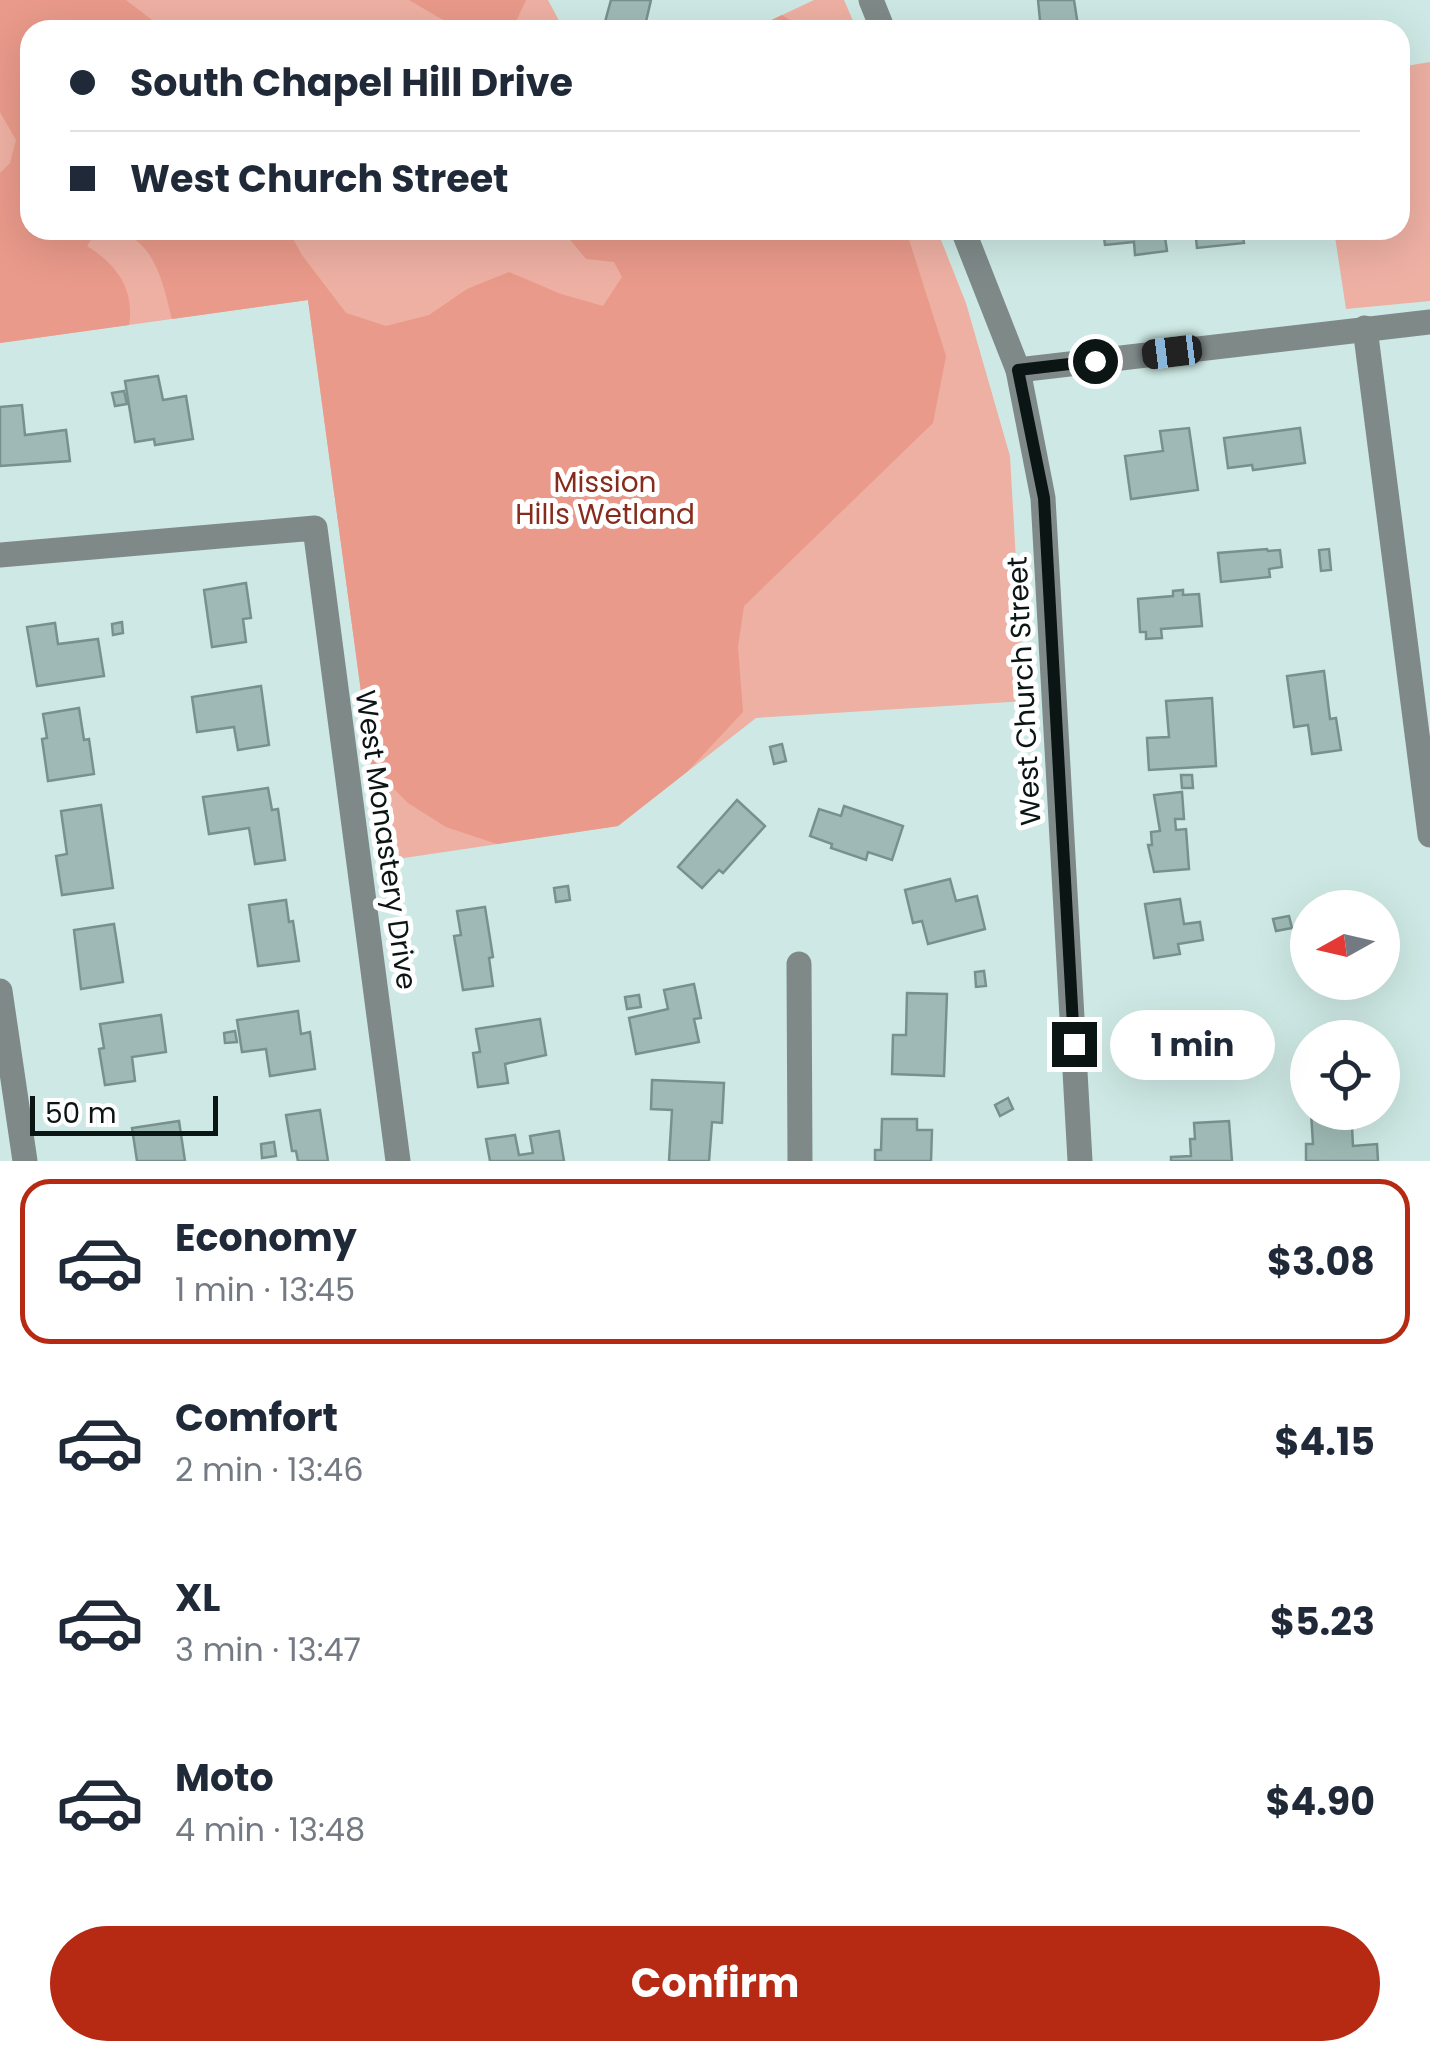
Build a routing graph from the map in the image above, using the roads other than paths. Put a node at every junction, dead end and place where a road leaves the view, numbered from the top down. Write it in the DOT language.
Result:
graph roads {
  1 [pos="967,240"];
  2 [pos="1430,322"];
  3 [pos="1365,328"];
  4 [pos="1018,370"];
  5 [pos="0,555"];
  6 [pos="1430,834"];
  7 [pos="799,964"];
  8 [pos="0,991"];
  9 [pos="25,1161"];
  10 [pos="398,1161"];
  11 [pos="800,1161"];
  12 [pos="1080,1161"];
  1 -- 4 [label="street, West Church Street"];
  2 -- 3 [label="street"];
  3 -- 4 [label="street"];
  3 -- 6 [label="street"];
  4 -- 12 [label="street, West Church Street"];
  5 -- 10 [label="street, West Monastery Drive"];
  7 -- 11 [label="street"];
  8 -- 9 [label="street"];
}
